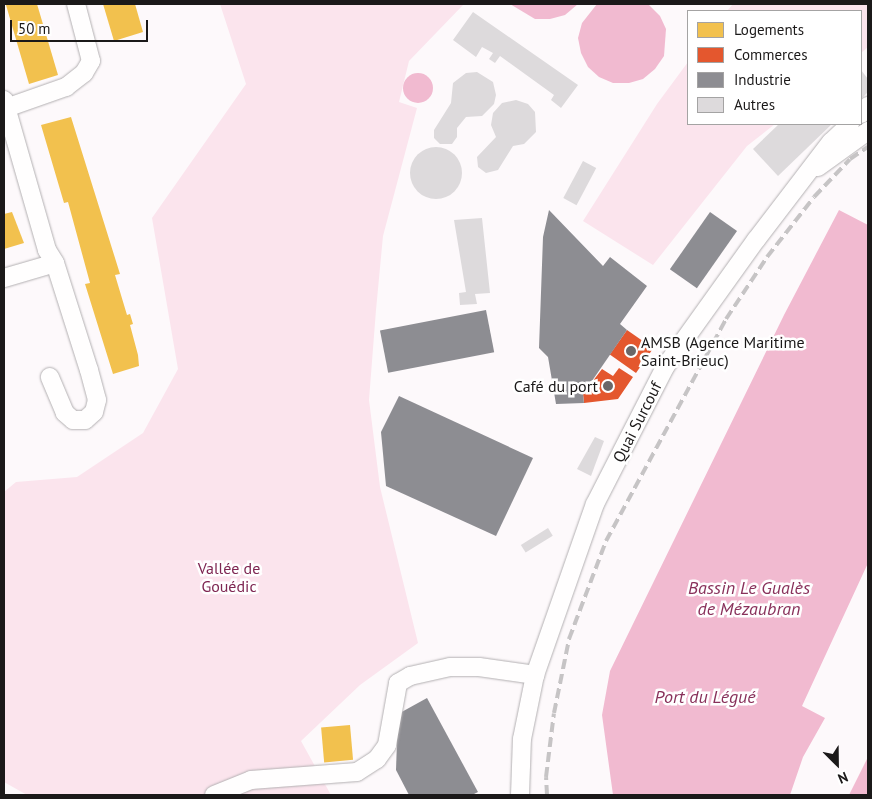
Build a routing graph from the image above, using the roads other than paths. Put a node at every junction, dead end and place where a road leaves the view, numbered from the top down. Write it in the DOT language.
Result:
graph roads {
  1 [pos="76,4"];
  2 [pos="5,104"];
  3 [pos="849,125"];
  4 [pos="868,131"];
  5 [pos="810,173"];
  6 [pos="55,263"];
  7 [pos="4,278"];
  8 [pos="50,377"];
  9 [pos="535,675"];
  10 [pos="214,795"];
  11 [pos="520,795"];
  1 -- 2 [label="street"];
  2 -- 6 [label="street"];
  3 -- 5 [label="street, Quai Surcouf"];
  4 -- 5 [label="street, Quai Surcouf"];
  5 -- 9 [label="street, Quai Surcouf"];
  6 -- 7 [label="street"];
  6 -- 8 [label="street"];
  9 -- 10 [label="street"];
  9 -- 11 [label="street, Quai Surcouf"];
}
